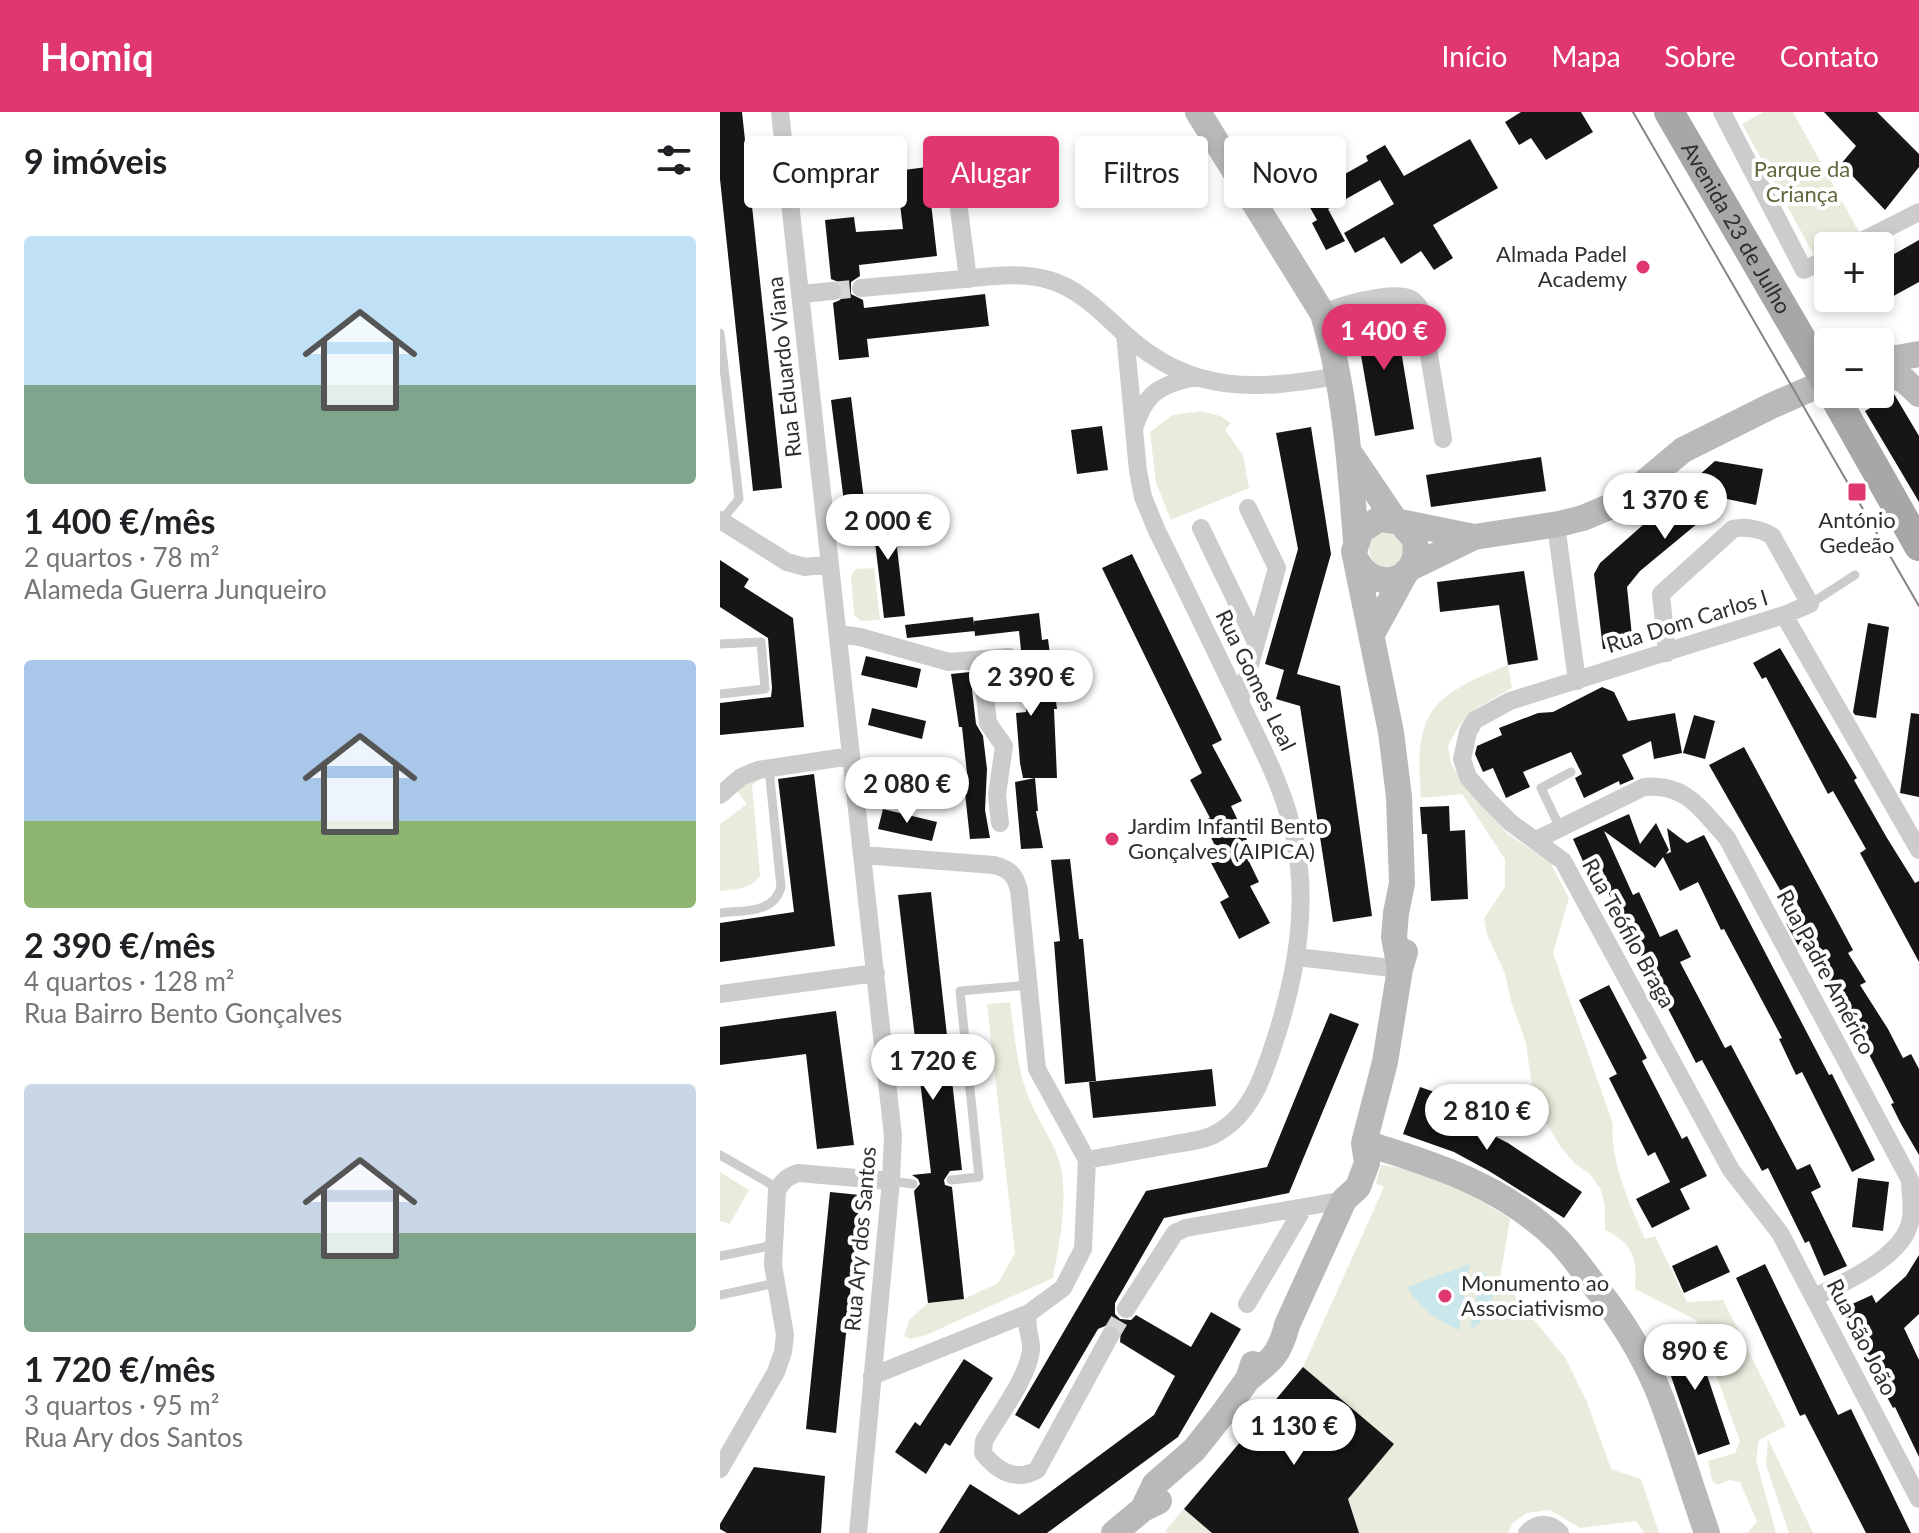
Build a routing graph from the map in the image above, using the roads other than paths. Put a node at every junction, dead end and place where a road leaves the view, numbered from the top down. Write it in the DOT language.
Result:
graph roads {
  1 [pos="780,112"];
  2 [pos="1198,112"];
  3 [pos="1669,112"];
  4 [pos="1722,112"];
  5 [pos="1224,153"];
  6 [pos="959,208"];
  7 [pos="1258,208"];
  8 [pos="1919,212"];
  9 [pos="1880,232"];
  10 [pos="1814,265"];
  11 [pos="968,279"];
  12 [pos="861,288"];
  13 [pos="832,291"];
  14 [pos="801,294"];
  15 [pos="1323,314"];
  16 [pos="720,333"];
  17 [pos="1125,334"];
  18 [pos="1919,354"];
  19 [pos="1894,358"];
  20 [pos="1814,360"];
  21 [pos="1338,376"];
  22 [pos="1195,377"];
  23 [pos="1894,377"];
  24 [pos="1814,391"];
  25 [pos="1919,394"];
  26 [pos="1841,408"];
  27 [pos="1134,431"];
  28 [pos="1443,439"];
  29 [pos="1349,452"];
  30 [pos="1248,508"];
  31 [pos="721,520"];
  32 [pos="1397,521"];
  33 [pos="1556,525"];
  34 [pos="1201,528"];
  35 [pos="1474,537"];
  36 [pos="1919,546"];
  37 [pos="1356,551"];
  38 [pos="830,564"];
  39 [pos="1408,570"];
  40 [pos="1855,575"];
  41 [pos="1810,604"];
  42 [pos="1784,615"];
  43 [pos="838,634"];
  44 [pos="1372,634"];
  45 [pos="1256,642"];
  46 [pos="720,644"];
  47 [pos="1667,653"];
  48 [pos="1009,657"];
  49 [pos="981,659"];
  50 [pos="1577,681"];
  51 [pos="720,694"];
  52 [pos="1240,701"];
  53 [pos="851,756"];
  54 [pos="769,767"];
  55 [pos="1571,772"];
  56 [pos="720,795"];
  57 [pos="1000,823"];
  58 [pos="1560,828"];
  59 [pos="1536,840"];
  60 [pos="1919,850"];
  61 [pos="862,855"];
  62 [pos="720,913"];
  63 [pos="1297,957"];
  64 [pos="1400,969"];
  65 [pos="876,973"];
  66 [pos="1029,985"];
  67 [pos="720,994"];
  68 [pos="1364,1143"];
  69 [pos="720,1155"];
  70 [pos="1087,1160"];
  71 [pos="951,1180"];
  72 [pos="891,1181"];
  73 [pos="913,1184"];
  74 [pos="777,1191"];
  75 [pos="1344,1200"];
  76 [pos="1756,1200"];
  77 [pos="1304,1207"];
  78 [pos="774,1245"];
  79 [pos="720,1256"];
  80 [pos="776,1283"];
  81 [pos="720,1295"];
  82 [pos="1815,1297"];
  83 [pos="1247,1304"];
  84 [pos="1126,1309"];
  85 [pos="1029,1313"];
  86 [pos="1110,1336"];
  87 [pos="872,1376"];
  88 [pos="721,1467"];
  89 [pos="1919,1499"];
  90 [pos="858,1533"];
  91 [pos="1114,1533"];
  92 [pos="1527,1533"];
  93 [pos="1560,1533"];
  94 [pos="1707,1533"];
  1 -- 14 [label="street, Rua Eduardo Viana"];
  2 -- 5 [label="street"];
  3 -- 20 [label="main road, Avenida 23 de Julho"];
  4 -- 10 [label="street"];
  6 -- 11 [label="street"];
  7 -- 15 [label="street"];
  8 -- 9 [label="street"];
  11 -- 12 [label="street"];
  11 -- 17 [label="street"];
  13 -- 14 [label="street"];
  14 -- 38 [label="street, Rua Eduardo Viana"];
  15 -- 21 [label="street"];
  15 -- 28 [label="street"];
  16 -- 31 [label="lane"];
  17 -- 22 [label="street"];
  17 -- 27 [label="street, Rua Gomes Leal"];
  18 -- 19 [label="street"];
  21 -- 22 [label="street"];
  21 -- 29 [label="street"];
  22 -- 27 [label="street"];
  23 -- 25 [label="street"];
  24 -- 33 [label="street"];
  26 -- 36 [label="main road, Avenida 23 de Julho"];
  27 -- 52 [label="street, Rua Gomes Leal"];
  29 -- 32 [label="street"];
  29 -- 37 [label="street"];
  30 -- 45 [label="street"];
  31 -- 38 [label="street"];
  32 -- 35 [label="street"];
  32 -- 37 [label="street"];
  32 -- 39 [label="street"];
  33 -- 35 [label="street"];
  33 -- 50 [label="street"];
  34 -- 45 [label="street"];
  35 -- 39 [label="street"];
  37 -- 39 [label="street"];
  37 -- 44 [label="street"];
  38 -- 43 [label="street, Rua Eduardo Viana"];
  39 -- 44 [label="street"];
  40 -- 41 [label="lane"];
  41 -- 42 [label="street"];
  41 -- 47 [label="street"];
  42 -- 47 [label="street, Rua Dom Carlos I"];
  42 -- 60 [label="street, Rua Dom Carlos I"];
  43 -- 49 [label="street"];
  43 -- 53 [label="street, Rua Eduardo Viana"];
  44 -- 64 [label="street"];
  45 -- 52 [label="street"];
  46 -- 51 [label="lane"];
  47 -- 50 [label="street, Rua Dom Carlos I"];
  48 -- 49 [label="street"];
  49 -- 57 [label="street"];
  50 -- 59 [label="street, Rua Teófilo Braga"];
  52 -- 63 [label="street, Rua Gomes Leal"];
  53 -- 54 [label="street"];
  53 -- 61 [label="street, Rua Eduardo Viana"];
  54 -- 56 [label="street"];
  54 -- 62 [label="lane"];
  55 -- 58 [label="lane"];
  58 -- 59 [label="street, Rua Padre Américo"];
  58 -- 82 [label="street, Rua Padre Américo"];
  59 -- 76 [label="street, Rua Teófilo Braga"];
  61 -- 65 [label="street, Rua Ary dos Santos"];
  61 -- 66 [label="street"];
  63 -- 64 [label="street"];
  63 -- 70 [label="street, Rua Gomes Leal"];
  64 -- 68 [label="street"];
  65 -- 67 [label="street"];
  65 -- 72 [label="street, Rua Ary dos Santos"];
  66 -- 70 [label="street"];
  66 -- 71 [label="lane"];
  68 -- 75 [label="street"];
  68 -- 94 [label="street"];
  69 -- 74 [label="lane"];
  70 -- 85 [label="street"];
  72 -- 73 [label="lane"];
  72 -- 74 [label="street"];
  72 -- 87 [label="street, Rua Ary dos Santos"];
  74 -- 78 [label="street"];
  75 -- 77 [label="street"];
  75 -- 91 [label="street"];
  76 -- 82 [label="street, Rua São João"];
  77 -- 83 [label="street"];
  77 -- 84 [label="street"];
  78 -- 79 [label="lane"];
  78 -- 80 [label="street"];
  80 -- 81 [label="lane"];
  80 -- 88 [label="street"];
  82 -- 89 [label="street, Rua São João"];
  85 -- 86 [label="street"];
  85 -- 87 [label="street"];
  87 -- 90 [label="street, Rua Ary dos Santos"];
  92 -- 93 [label="street"];
}
